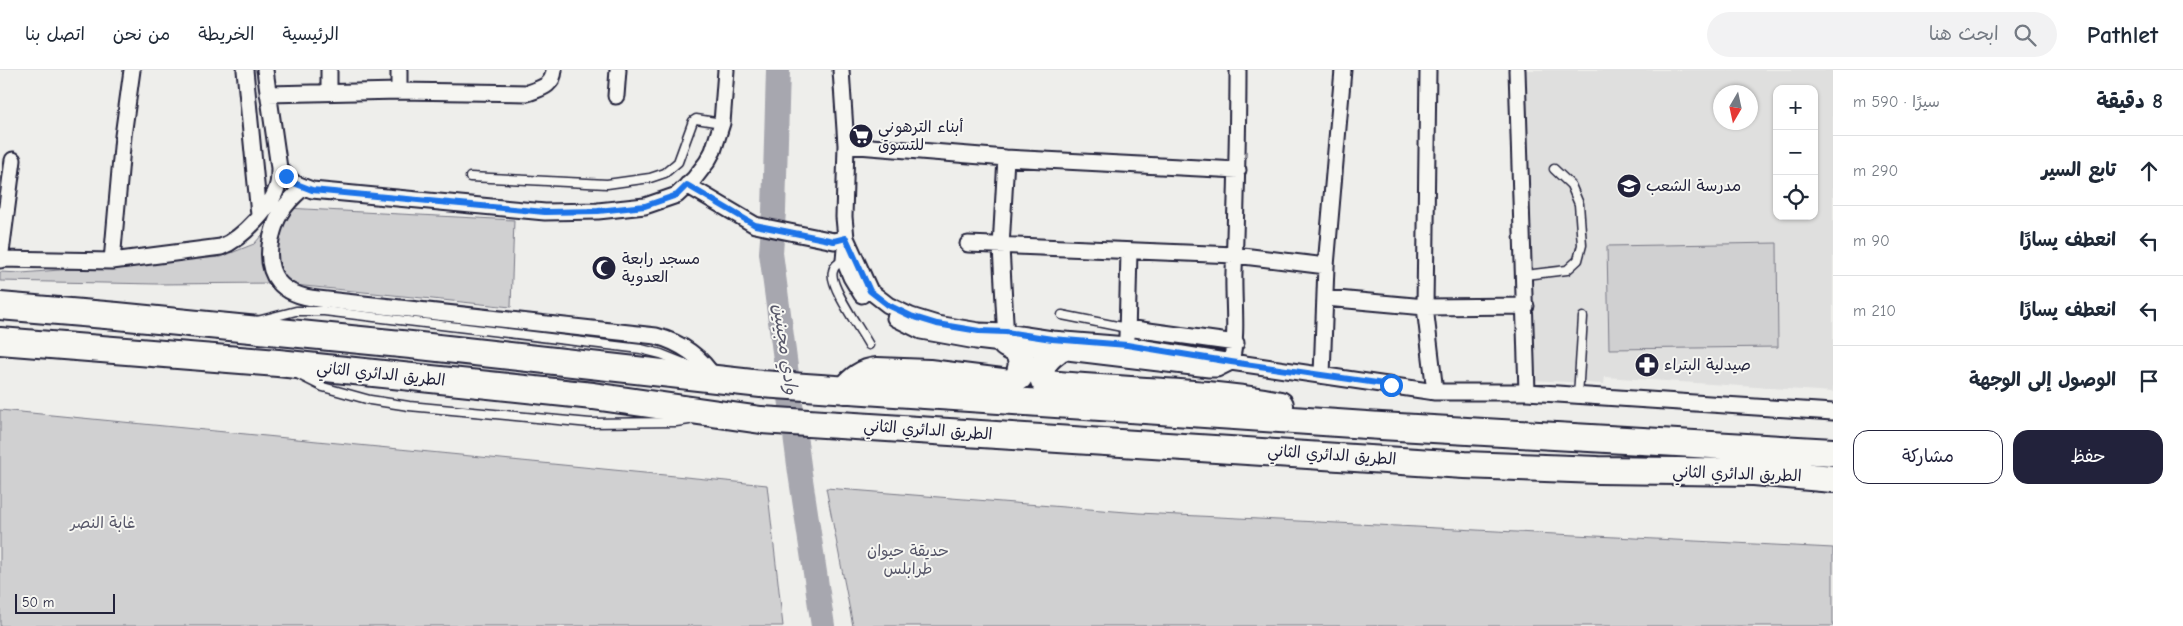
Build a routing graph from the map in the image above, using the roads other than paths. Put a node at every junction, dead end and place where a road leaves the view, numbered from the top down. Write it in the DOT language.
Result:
graph roads {
  1 [pos="132,70"];
  2 [pos="245,70"];
  3 [pos="265,70"];
  4 [pos="329,70"];
  5 [pos="399,70"];
  6 [pos="554,70"];
  7 [pos="618,70"];
  8 [pos="726,70"];
  9 [pos="841,70"];
  10 [pos="1238,70"];
  11 [pos="1343,70"];
  12 [pos="1428,70"];
  13 [pos="1516,70"];
  14 [pos="399,91"];
  15 [pos="329,92"];
  16 [pos="268,94"];
  17 [pos="616,96"];
  18 [pos="722,123"];
  19 [pos="846,145"];
  20 [pos="1006,158"];
  21 [pos="13,160"];
  22 [pos="280,168"];
  23 [pos="1554,169"];
  24 [pos="1238,170"];
  25 [pos="470,177"];
  26 [pos="687,185"];
  27 [pos="303,188"];
  28 [pos="258,215"];
  29 [pos="846,238"];
  30 [pos="968,244"];
  31 [pos="1001,247"];
  32 [pos="1129,251"];
  33 [pos="1234,255"];
  34 [pos="0,260"];
  35 [pos="844,260"];
  36 [pos="112,261"];
  37 [pos="1326,266"];
  38 [pos="1524,275"];
  39 [pos="1326,298"];
  40 [pos="317,305"];
  41 [pos="0,306"];
  42 [pos="1526,306"];
  43 [pos="1425,307"];
  44 [pos="1062,315"];
  45 [pos="1583,317"];
  46 [pos="241,328"];
  47 [pos="1127,328"];
  48 [pos="1006,338"];
  49 [pos="0,341"];
  50 [pos="1236,343"];
  51 [pos="869,345"];
  52 [pos="1127,345"];
  53 [pos="1056,351"];
  54 [pos="1231,362"];
  55 [pos="1322,375"];
  56 [pos="715,379"];
  57 [pos="840,390"];
  58 [pos="1435,392"];
  59 [pos="1527,392"];
  60 [pos="1578,396"];
  61 [pos="1833,412"];
  62 [pos="1331,422"];
  63 [pos="1833,452"];
  64 [pos="1833,479"];
  1 -- 36 [label="street"];
  2 -- 28 [label="street"];
  3 -- 16 [label="street"];
  4 -- 15 [label="street"];
  5 -- 14 [label="street"];
  6 -- 14 [label="street"];
  7 -- 17 [label="street"];
  8 -- 18 [label="street"];
  9 -- 19 [label="street"];
  10 -- 24 [label="street"];
  11 -- 37 [label="street"];
  12 -- 43 [label="street"];
  13 -- 38 [label="street"];
  14 -- 15 [label="street"];
  15 -- 16 [label="street"];
  16 -- 22 [label="street"];
  18 -- 25 [label="lane"];
  18 -- 26 [label="street"];
  19 -- 20 [label="street"];
  19 -- 29 [label="street"];
  20 -- 24 [label="street"];
  20 -- 31 [label="street"];
  21 -- 34 [label="street"];
  22 -- 27 [label="street"];
  22 -- 28 [label="street"];
  23 -- 38 [label="lane"];
  24 -- 33 [label="street"];
  26 -- 27 [label="street"];
  26 -- 29 [label="street"];
  27 -- 40 [label="street"];
  28 -- 36 [label="street"];
  29 -- 35 [label="street"];
  29 -- 48 [label="street"];
  30 -- 31 [label="street"];
  31 -- 32 [label="street"];
  31 -- 48 [label="street"];
  32 -- 33 [label="street"];
  32 -- 47 [label="street"];
  33 -- 37 [label="street"];
  33 -- 50 [label="street"];
  34 -- 36 [label="street"];
  35 -- 48 [label="street"];
  35 -- 51 [label="lane"];
  37 -- 39 [label="street"];
  38 -- 42 [label="street"];
  39 -- 43 [label="street"];
  39 -- 55 [label="street"];
  40 -- 46 [label="lane"];
  40 -- 56 [label="street"];
  41 -- 46 [label="highway, الطريق الدائري الثاني"];
  42 -- 43 [label="street"];
  42 -- 59 [label="street"];
  43 -- 58 [label="street"];
  44 -- 47 [label="lane"];
  45 -- 60 [label="lane"];
  46 -- 56 [label="highway, الطريق الدائري الثاني"];
  47 -- 50 [label="street"];
  47 -- 52 [label="street"];
  48 -- 52 [label="street"];
  48 -- 53 [label="street"];
  48 -- 57 [label="highway"];
  49 -- 64 [label="highway, الطريق الدائري الثاني"];
  50 -- 54 [label="street"];
  52 -- 54 [label="street"];
  53 -- 54 [label="street"];
  53 -- 62 [label="highway"];
  54 -- 55 [label="street"];
  55 -- 58 [label="street"];
  56 -- 57 [label="highway, الطريق الدائري الثاني"];
  57 -- 62 [label="highway, الطريق الدائري الثاني"];
  58 -- 59 [label="street"];
  59 -- 60 [label="street"];
  60 -- 61 [label="street"];
  62 -- 63 [label="highway, الطريق الدائري الثاني"];
}
